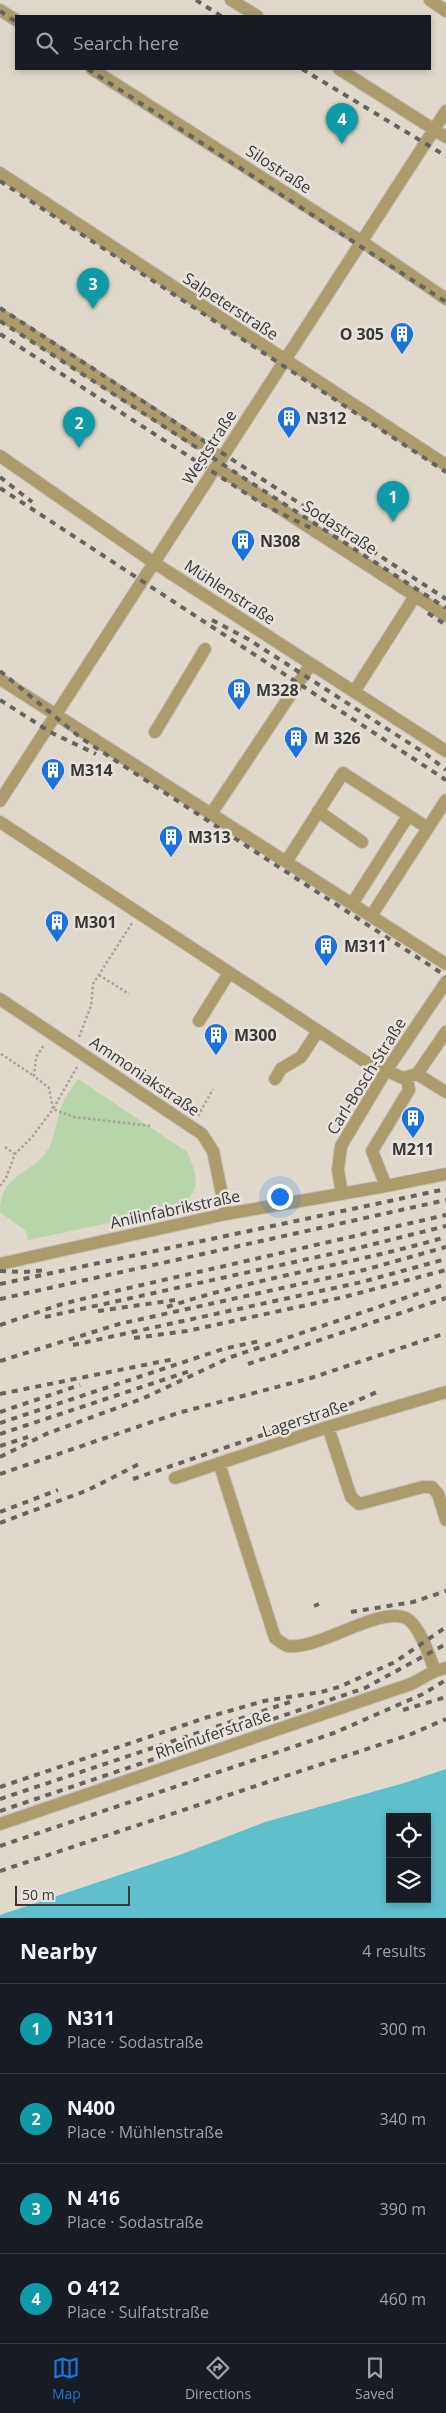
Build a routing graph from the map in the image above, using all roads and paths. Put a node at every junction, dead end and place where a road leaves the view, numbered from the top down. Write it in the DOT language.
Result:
graph roads {
  1 [pos="231,0"];
  2 [pos="430,0"];
  3 [pos="0,10"];
  4 [pos="446,11"];
  5 [pos="255,15"];
  6 [pos="15,19"];
  7 [pos="94,70"];
  8 [pos="341,70"];
  9 [pos="446,111"];
  10 [pos="434,130"];
  11 [pos="446,137"];
  12 [pos="0,173"];
  13 [pos="361,241"];
  14 [pos="446,299"];
  15 [pos="0,314"];
  16 [pos="285,361"];
  17 [pos="0,456"];
  18 [pos="219,462"];
  19 [pos="446,465"];
  20 [pos="153,562"];
  21 [pos="415,596"];
  22 [pos="446,616"];
  23 [pos="205,649"];
  24 [pos="311,664"];
  25 [pos="0,679"];
  26 [pos="354,692"];
  27 [pos="56,715"];
  28 [pos="155,732"];
  29 [pos="446,751"];
  30 [pos="446,800"];
  31 [pos="0,801"];
  32 [pos="318,811"];
  33 [pos="211,814"];
  34 [pos="408,816"];
  35 [pos="0,822"];
  36 [pos="428,828"];
  37 [pos="362,842"];
  38 [pos="286,862"];
  39 [pos="352,904"];
  40 [pos="138,914"];
  41 [pos="371,916"];
  42 [pos="446,964"];
  43 [pos="229,973"];
  44 [pos="99,975"];
  45 [pos="89,981"];
  46 [pos="446,982"];
  47 [pos="93,984"];
  48 [pos="129,994"];
  49 [pos="0,1000"];
  50 [pos="199,1021"];
  51 [pos="318,1031"];
  52 [pos="446,1032"];
  53 [pos="51,1033"];
  54 [pos="78,1051"];
  55 [pos="1,1054"];
  56 [pos="385,1072"];
  57 [pos="34,1076"];
  58 [pos="412,1076"];
  59 [pos="275,1079"];
  60 [pos="213,1089"];
  61 [pos="446,1092"];
  62 [pos="53,1109"];
  63 [pos="152,1126"];
  64 [pos="192,1127"];
  65 [pos="5,1147"];
  66 [pos="15,1154"];
  67 [pos="446,1174"];
  68 [pos="0,1186"];
  69 [pos="386,1186"];
  70 [pos="342,1194"];
  71 [pos="226,1214"];
  72 [pos="0,1264"];
  73 [pos="446,1392"];
  74 [pos="328,1427"];
  75 [pos="219,1463"];
  76 [pos="176,1478"];
  77 [pos="446,1520"];
  78 [pos="441,1670"];
  79 [pos="0,1824"];
  1 -- 5 [label="street"];
  2 -- 4 [label="street"];
  3 -- 6 [label="street"];
  7 -- 13 [label="street, Silostraße"];
  8 -- 10 [label="street"];
  9 -- 10 [label="street, Weststraße"];
  10 -- 11 [label="street"];
  10 -- 13 [label="street, Weststraße"];
  12 -- 16 [label="street, Salpeterstraße"];
  13 -- 14 [label="street, Silostraße"];
  13 -- 16 [label="street, Weststraße"];
  15 -- 18 [label="street, Sodastraße"];
  16 -- 18 [label="street, Weststraße"];
  16 -- 19 [label="street, Salpeterstraße"];
  17 -- 20 [label="street, Mühlenstraße"];
  18 -- 20 [label="street, Weststraße"];
  18 -- 21 [label="street, Sodastraße"];
  20 -- 24 [label="street, Mühlenstraße"];
  20 -- 27 [label="street, Weststraße"];
  21 -- 22 [label="street, Sodastraße"];
  21 -- 26 [label="street"];
  23 -- 28 [label="street"];
  24 -- 26 [label="street, Mühlenstraße"];
  24 -- 33 [label="street"];
  25 -- 27 [label="street"];
  26 -- 29 [label="street, Mühlenstraße"];
  27 -- 31 [label="street, Weststraße"];
  27 -- 33 [label="street"];
  30 -- 36 [label="street"];
  32 -- 34 [label="street"];
  32 -- 37 [label="street"];
  32 -- 38 [label="street"];
  33 -- 38 [label="street"];
  34 -- 36 [label="street"];
  34 -- 39 [label="street"];
  35 -- 40 [label="street"];
  36 -- 41 [label="street"];
  38 -- 39 [label="street"];
  39 -- 41 [label="street"];
  40 -- 43 [label="street"];
  40 -- 44 [label="path"];
  41 -- 42 [label="street"];
  43 -- 50 [label="street"];
  43 -- 51 [label="street"];
  44 -- 47 [label="path"];
  44 -- 48 [label="path"];
  45 -- 47 [label="path"];
  46 -- 56 [label="street, Carl-Bosch-Straße"];
  47 -- 54 [label="path"];
  49 -- 53 [label="street, Ammoniakstraße"];
  51 -- 56 [label="street"];
  51 -- 59 [label="street"];
  52 -- 58 [label="street"];
  53 -- 54 [label="street, Ammoniakstraße"];
  53 -- 57 [label="path"];
  54 -- 62 [label="path"];
  54 -- 64 [label="street, Ammoniakstraße"];
  55 -- 57 [label="path"];
  56 -- 58 [label="street"];
  56 -- 70 [label="street, Carl-Bosch-Straße"];
  57 -- 62 [label="path"];
  58 -- 61 [label="street"];
  58 -- 69 [label="street"];
  60 -- 64 [label="path"];
  62 -- 63 [label="path"];
  62 -- 66 [label="path"];
  64 -- 71 [label="street, Ammoniakstraße"];
  65 -- 66 [label="path"];
  66 -- 68 [label="path"];
  67 -- 69 [label="street, Anilinfabrikstraße"];
  69 -- 70 [label="street, Anilinfabrikstraße"];
  70 -- 71 [label="street, Anilinfabrikstraße"];
  71 -- 72 [label="street, Anilinfabrikstraße"];
  73 -- 74 [label="street, Lagerstraße"];
  74 -- 75 [label="street, Lagerstraße"];
  74 -- 77 [label="street"];
  75 -- 76 [label="street, Lagerstraße"];
  75 -- 78 [label="street, Rheinuferstraße"];
  78 -- 79 [label="street, Rheinuferstraße"];
}
